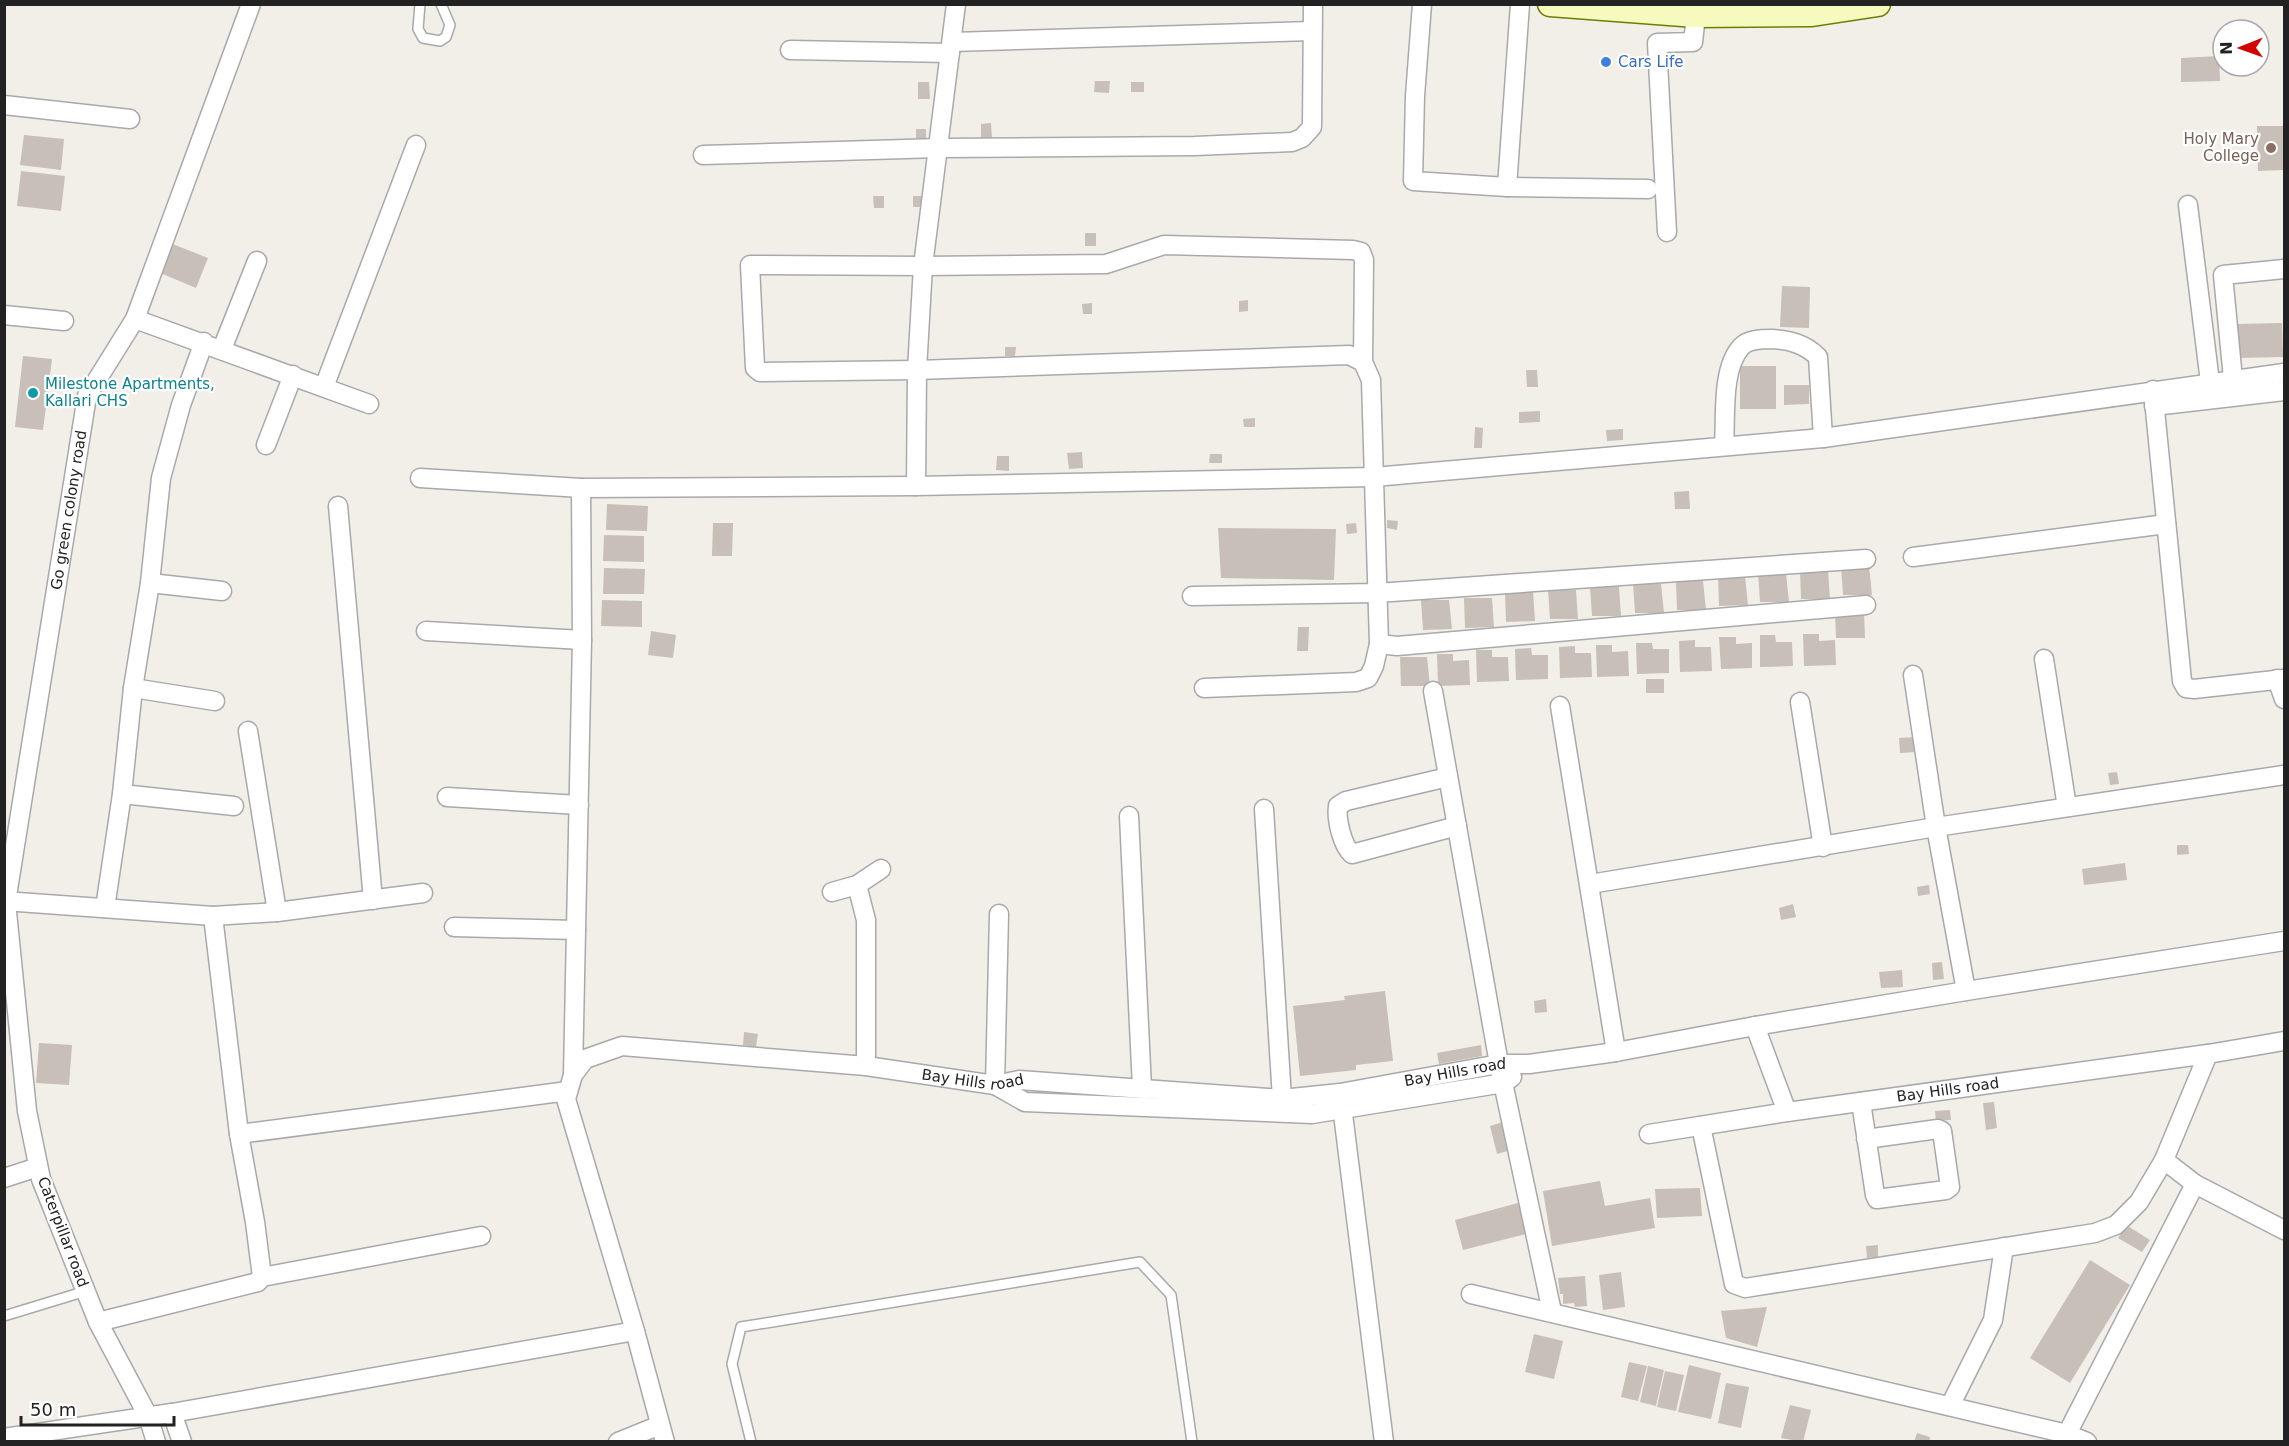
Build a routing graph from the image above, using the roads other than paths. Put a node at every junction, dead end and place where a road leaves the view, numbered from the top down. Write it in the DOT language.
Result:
graph roads {
  1 [pos="250,4"];
  2 [pos="420,4"];
  3 [pos="441,4"];
  4 [pos="956,4"];
  5 [pos="1313,4"];
  6 [pos="1422,4"];
  7 [pos="1520,4"];
  8 [pos="1550,4"];
  9 [pos="1878,4"];
  10 [pos="1838,7"];
  11 [pos="1696,15"];
  12 [pos="1312,31"];
  13 [pos="951,48"];
  14 [pos="790,50"];
  15 [pos="4,105"];
  16 [pos="130,119"];
  17 [pos="416,145"];
  18 [pos="939,148"];
  19 [pos="703,155"];
  20 [pos="1507,187"];
  21 [pos="1648,189"];
  22 [pos="2188,205"];
  23 [pos="1667,232"];
  24 [pos="257,261"];
  25 [pos="923,266"];
  26 [pos="2284,269"];
  27 [pos="4,315"];
  28 [pos="135,318"];
  29 [pos="64,321"];
  30 [pos="204,342"];
  31 [pos="222,349"];
  32 [pos="1363,362"];
  33 [pos="917,370"];
  34 [pos="2284,373"];
  35 [pos="293,375"];
  36 [pos="2233,379"];
  37 [pos="2210,382"];
  38 [pos="324,387"];
  39 [pos="2284,392"];
  40 [pos="2153,398"];
  41 [pos="369,404"];
  42 [pos="1823,438"];
  43 [pos="266,445"];
  44 [pos="1724,446"];
  45 [pos="1374,477"];
  46 [pos="420,478"];
  47 [pos="916,486"];
  48 [pos="581,488"];
  49 [pos="338,506"];
  50 [pos="2166,524"];
  51 [pos="1913,557"];
  52 [pos="1866,560"];
  53 [pos="150,583"];
  54 [pos="222,591"];
  55 [pos="1377,593"];
  56 [pos="1192,596"];
  57 [pos="1866,605"];
  58 [pos="426,631"];
  59 [pos="582,640"];
  60 [pos="1379,644"];
  61 [pos="2044,659"];
  62 [pos="1913,675"];
  63 [pos="2281,679"];
  64 [pos="133,688"];
  65 [pos="1204,688"];
  66 [pos="1433,691"];
  67 [pos="2284,699"];
  68 [pos="215,701"];
  69 [pos="1800,702"];
  70 [pos="1560,706"];
  71 [pos="248,731"];
  72 [pos="2284,776"];
  73 [pos="1448,777"];
  74 [pos="122,794"];
  75 [pos="447,797"];
  76 [pos="579,805"];
  77 [pos="234,806"];
  78 [pos="2067,807"];
  79 [pos="1264,809"];
  80 [pos="1129,816"];
  81 [pos="1457,826"];
  82 [pos="1936,828"];
  83 [pos="1822,847"];
  84 [pos="881,869"];
  85 [pos="1590,884"];
  86 [pos="857,885"];
  87 [pos="832,892"];
  88 [pos="423,893"];
  89 [pos="373,900"];
  90 [pos="5,901"];
  91 [pos="105,908"];
  92 [pos="277,912"];
  93 [pos="999,914"];
  94 [pos="213,916"];
  95 [pos="454,927"];
  96 [pos="576,930"];
  97 [pos="2284,941"];
  98 [pos="1966,991"];
  99 [pos="1755,1026"];
  100 [pos="2284,1041"];
  101 [pos="1616,1052"];
  102 [pos="2208,1054"];
  103 [pos="1498,1064"];
  104 [pos="1529,1064"];
  105 [pos="866,1066"];
  106 [pos="571,1083"];
  107 [pos="1504,1083"];
  108 [pos="995,1085"];
  109 [pos="1142,1088"];
  110 [pos="1282,1099"];
  111 [pos="1341,1102"];
  112 [pos="1861,1102"];
  113 [pos="1787,1112"];
  114 [pos="1701,1126"];
  115 [pos="238,1134"];
  116 [pos="1649,1134"];
  117 [pos="1866,1139"];
  118 [pos="2164,1160"];
  119 [pos="38,1167"];
  120 [pos="4,1178"];
  121 [pos="2195,1184"];
  122 [pos="2282,1222"];
  123 [pos="481,1236"];
  124 [pos="2004,1247"];
  125 [pos="262,1276"];
  126 [pos="86,1291"];
  127 [pos="1471,1294"];
  128 [pos="1552,1312"];
  129 [pos="4,1316"];
  130 [pos="98,1322"];
  131 [pos="635,1331"];
  132 [pos="1950,1406"];
  133 [pos="172,1413"];
  134 [pos="148,1416"];
  135 [pos="662,1433"];
  136 [pos="2067,1434"];
  137 [pos="4,1438"];
  138 [pos="156,1442"];
  139 [pos="182,1442"];
  140 [pos="618,1442"];
  141 [pos="751,1442"];
  142 [pos="1192,1442"];
  143 [pos="1384,1442"];
  144 [pos="2087,1442"];
  1 -- 28 [label="street, Go green colony road"];
  2 -- 3 [label="lane"];
  4 -- 13 [label="street"];
  5 -- 12 [label="street"];
  6 -- 20 [label="street"];
  7 -- 20 [label="street"];
  8 -- 11 [label="street"];
  9 -- 10 [label="street"];
  10 -- 11 [label="street"];
  11 -- 23 [label="street"];
  12 -- 13 [label="street"];
  12 -- 18 [label="street"];
  13 -- 14 [label="street"];
  13 -- 18 [label="street"];
  15 -- 16 [label="street"];
  17 -- 38 [label="street"];
  18 -- 19 [label="street"];
  18 -- 25 [label="street"];
  20 -- 21 [label="street"];
  22 -- 37 [label="street"];
  24 -- 31 [label="street"];
  25 -- 32 [label="street"];
  25 -- 33 [label="street"];
  25 -- 33 [label="street"];
  26 -- 36 [label="street"];
  27 -- 29 [label="street"];
  28 -- 30 [label="street"];
  28 -- 90 [label="street, Go green colony road"];
  30 -- 31 [label="street"];
  30 -- 53 [label="street"];
  31 -- 35 [label="street"];
  32 -- 33 [label="street"];
  32 -- 45 [label="street"];
  33 -- 47 [label="street"];
  34 -- 36 [label="street"];
  35 -- 38 [label="street"];
  35 -- 43 [label="street"];
  36 -- 37 [label="street"];
  37 -- 40 [label="street"];
  38 -- 41 [label="street"];
  39 -- 40 [label="street"];
  40 -- 42 [label="street"];
  40 -- 50 [label="street"];
  42 -- 44 [label="street"];
  42 -- 44 [label="street"];
  44 -- 45 [label="street"];
  45 -- 47 [label="street"];
  45 -- 55 [label="street"];
  46 -- 48 [label="street"];
  47 -- 48 [label="street"];
  48 -- 59 [label="street"];
  49 -- 89 [label="street"];
  50 -- 51 [label="street"];
  50 -- 63 [label="street"];
  52 -- 55 [label="street"];
  53 -- 54 [label="street"];
  53 -- 64 [label="street"];
  55 -- 56 [label="street"];
  55 -- 60 [label="street"];
  57 -- 60 [label="street"];
  58 -- 59 [label="street"];
  59 -- 76 [label="street"];
  60 -- 65 [label="street"];
  61 -- 78 [label="street"];
  62 -- 82 [label="street"];
  63 -- 67 [label="street"];
  64 -- 68 [label="street"];
  64 -- 74 [label="street"];
  66 -- 73 [label="street"];
  69 -- 83 [label="street"];
  70 -- 85 [label="street"];
  71 -- 92 [label="street"];
  72 -- 78 [label="street"];
  73 -- 81 [label="street"];
  73 -- 81 [label="street"];
  74 -- 77 [label="street"];
  74 -- 91 [label="street"];
  75 -- 76 [label="street"];
  76 -- 96 [label="street"];
  78 -- 82 [label="street"];
  79 -- 110 [label="street"];
  80 -- 109 [label="street"];
  81 -- 103 [label="street"];
  82 -- 83 [label="street"];
  82 -- 98 [label="street"];
  83 -- 85 [label="street"];
  84 -- 86 [label="street"];
  85 -- 101 [label="street"];
  86 -- 87 [label="street"];
  86 -- 105 [label="street"];
  88 -- 89 [label="street"];
  89 -- 92 [label="street"];
  90 -- 91 [label="street"];
  90 -- 119 [label="street, Caterpillar road"];
  91 -- 94 [label="street"];
  92 -- 94 [label="street"];
  93 -- 108 [label="street"];
  94 -- 115 [label="street"];
  95 -- 96 [label="street"];
  96 -- 106 [label="street"];
  97 -- 98 [label="street, Bay Hills road"];
  98 -- 99 [label="street, Bay Hills road"];
  99 -- 101 [label="street, Bay Hills road"];
  99 -- 113 [label="street"];
  100 -- 102 [label="street, Bay Hills road"];
  101 -- 104 [label="street, Bay Hills road"];
  102 -- 112 [label="street, Bay Hills road"];
  102 -- 118 [label="street"];
  103 -- 104 [label="street, Bay Hills road"];
  103 -- 107 [label="street"];
  103 -- 111 [label="street, Bay Hills road"];
  104 -- 107 [label="street"];
  105 -- 106 [label="street, Bay Hills road"];
  105 -- 108 [label="street, Bay Hills road"];
  106 -- 115 [label="street"];
  106 -- 131 [label="street"];
  107 -- 111 [label="street"];
  107 -- 128 [label="street"];
  108 -- 109 [label="street, Bay Hills road"];
  108 -- 111 [label="street"];
  109 -- 110 [label="street, Bay Hills road"];
  110 -- 111 [label="street, Bay Hills road"];
  111 -- 143 [label="street"];
  112 -- 113 [label="street, Bay Hills road"];
  112 -- 117 [label="street"];
  113 -- 114 [label="street, Bay Hills road"];
  114 -- 116 [label="street, Bay Hills road"];
  114 -- 124 [label="street"];
  115 -- 125 [label="street"];
  117 -- 117 [label="street"];
  118 -- 121 [label="street"];
  118 -- 124 [label="street"];
  119 -- 120 [label="street"];
  119 -- 126 [label="street, Caterpillar road"];
  121 -- 122 [label="street"];
  121 -- 136 [label="street"];
  123 -- 125 [label="street"];
  124 -- 132 [label="street"];
  125 -- 130 [label="street"];
  126 -- 129 [label="lane"];
  126 -- 130 [label="street, Caterpillar road"];
  127 -- 128 [label="street"];
  128 -- 132 [label="street"];
  130 -- 134 [label="street, Caterpillar road"];
  131 -- 133 [label="street"];
  131 -- 135 [label="street"];
  132 -- 136 [label="street"];
  133 -- 134 [label="street"];
  133 -- 139 [label="street"];
  134 -- 137 [label="street"];
  134 -- 138 [label="street, Caterpillar road"];
  135 -- 140 [label="street"];
  136 -- 144 [label="street"];
  141 -- 142 [label="lane"];
}
